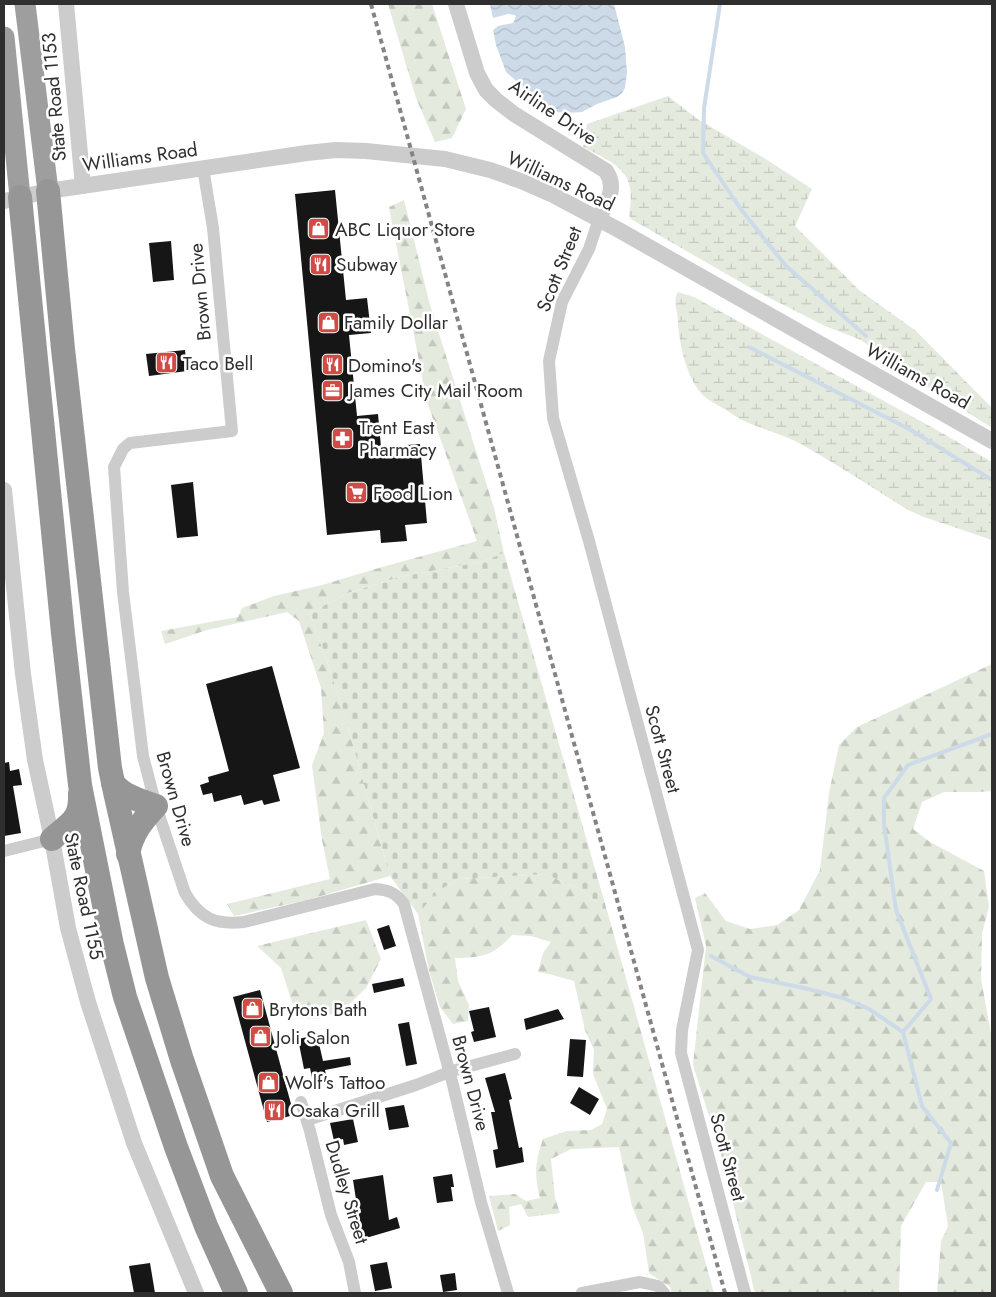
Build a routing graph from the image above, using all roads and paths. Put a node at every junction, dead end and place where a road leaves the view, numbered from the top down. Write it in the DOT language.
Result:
graph roads {
  1 [pos="25,4"];
  2 [pos="66,4"];
  3 [pos="456,4"];
  4 [pos="4,37"];
  5 [pos="203,168"];
  6 [pos="83,186"];
  7 [pos="48,191"];
  8 [pos="12,199"];
  9 [pos="599,219"];
  10 [pos="992,441"];
  11 [pos="4,490"];
  12 [pos="113,783"];
  13 [pos="80,785"];
  14 [pos="156,806"];
  15 [pos="52,839"];
  16 [pos="4,851"];
  17 [pos="128,854"];
  18 [pos="97,865"];
  19 [pos="515,1054"];
  20 [pos="449,1072"];
  21 [pos="301,1102"];
  22 [pos="307,1120"];
  23 [pos="196,1293"];
  24 [pos="236,1293"];
  25 [pos="281,1293"];
  26 [pos="355,1293"];
  27 [pos="508,1293"];
  28 [pos="582,1293"];
  29 [pos="664,1293"];
  30 [pos="745,1293"];
  1 -- 7 [label="highway"];
  2 -- 6 [label="street, State Road 1153"];
  3 -- 9 [label="street, Airline Drive"];
  4 -- 8 [label="highway"];
  5 -- 6 [label="street, Williams Road"];
  5 -- 9 [label="street, Williams Road"];
  5 -- 14 [label="street, Brown Drive"];
  6 -- 7 [label="street, Williams Road"];
  7 -- 8 [label="street, Williams Road"];
  7 -- 12 [label="highway"];
  8 -- 13 [label="highway"];
  9 -- 10 [label="street, Williams Road"];
  9 -- 30 [label="street, Scott Street"];
  11 -- 15 [label="street, State Road 1155"];
  12 -- 14 [label="highway"];
  12 -- 17 [label="highway"];
  13 -- 15 [label="highway"];
  13 -- 18 [label="highway"];
  14 -- 17 [label="highway"];
  14 -- 20 [label="street, Brown Drive"];
  15 -- 16 [label="street"];
  15 -- 18 [label="highway"];
  15 -- 23 [label="street, State Road 1155"];
  17 -- 25 [label="highway"];
  18 -- 24 [label="highway"];
  19 -- 20 [label="street"];
  20 -- 22 [label="street"];
  20 -- 27 [label="street, Brown Drive"];
  21 -- 22 [label="street, Dudley Street"];
  22 -- 26 [label="street, Dudley Street"];
  28 -- 29 [label="street"];
}
